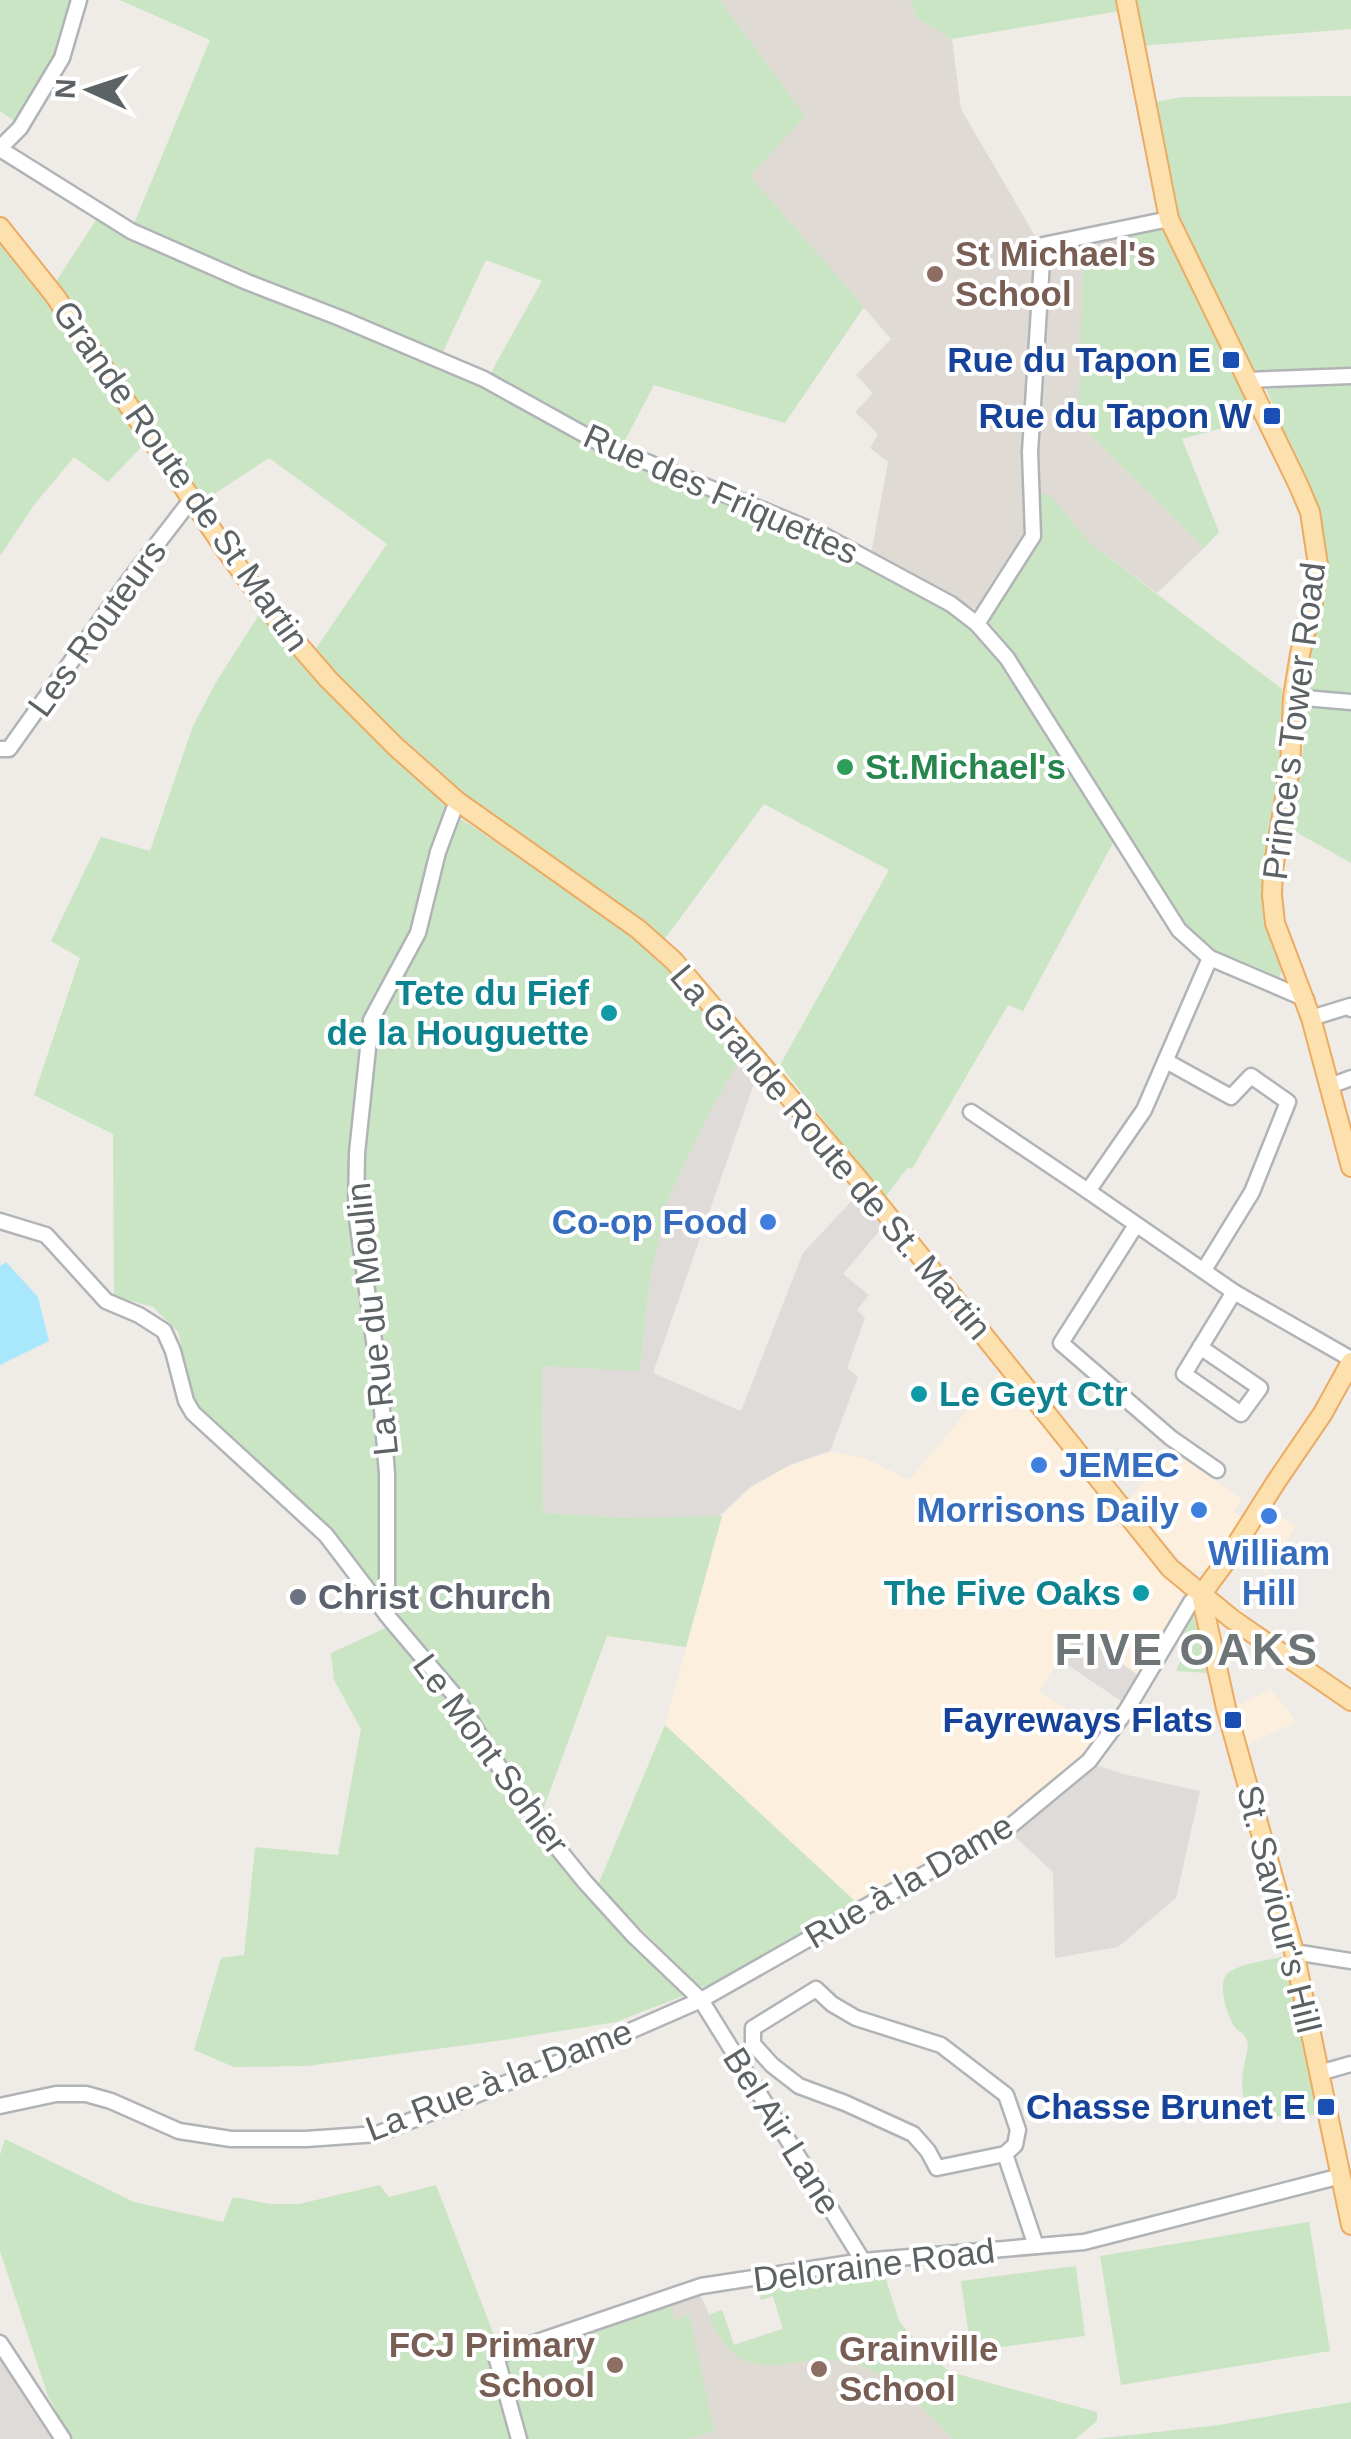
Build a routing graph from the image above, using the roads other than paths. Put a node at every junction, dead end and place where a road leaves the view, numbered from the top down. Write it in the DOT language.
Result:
graph roads {
  1 [pos="79,0"];
  2 [pos="1126,0"];
  3 [pos="0,148"];
  4 [pos="1169,219"];
  5 [pos="0,227"];
  6 [pos="1351,376"];
  7 [pos="1246,380"];
  8 [pos="191,500"];
  9 [pos="977,624"];
  10 [pos="1294,696"];
  11 [pos="1351,702"];
  12 [pos="0,748"];
  13 [pos="456,801"];
  14 [pos="1210,958"];
  15 [pos="1306,1000"];
  16 [pos="1351,1009"];
  17 [pos="1312,1018"];
  18 [pos="1166,1061"];
  19 [pos="970,1112"];
  20 [pos="1351,1167"];
  21 [pos="1088,1190"];
  22 [pos="0,1222"];
  23 [pos="1136,1225"];
  24 [pos="1204,1270"];
  25 [pos="1234,1292"];
  26 [pos="1200,1346"];
  27 [pos="1351,1360"];
  28 [pos="1218,1470"];
  29 [pos="1201,1595"];
  30 [pos="387,1616"];
  31 [pos="1232,1618"];
  32 [pos="1210,1639"];
  33 [pos="1351,1702"];
  34 [pos="1294,1952"];
  35 [pos="1351,1961"];
  36 [pos="701,2000"];
  37 [pos="1351,2064"];
  38 [pos="1319,2073"];
  39 [pos="0,2106"];
  40 [pos="1005,2154"];
  41 [pos="1343,2165"];
  42 [pos="1351,2225"];
  43 [pos="1036,2246"];
  44 [pos="863,2262"];
  45 [pos="0,2344"];
  46 [pos="63,2439"];
  47 [pos="519,2439"];
  1 -- 3 [label="street"];
  2 -- 4 [label="main road, Prince's Tower Road"];
  3 -- 9 [label="street, Rue des Friquettes"];
  4 -- 7 [label="main road, Prince's Tower Road"];
  4 -- 9 [label="street"];
  5 -- 8 [label="main road, Grande Route de St Martin"];
  6 -- 7 [label="street"];
  7 -- 10 [label="main road, Prince's Tower Road"];
  8 -- 12 [label="street, Les Routeurs"];
  8 -- 13 [label="main road, Grande Route de St Martin"];
  9 -- 14 [label="street, Rue des Friquettes"];
  10 -- 11 [label="street"];
  10 -- 15 [label="main road, Prince's Tower Road"];
  13 -- 29 [label="main road, La Grande Route de St. Martin"];
  13 -- 30 [label="street, La Rue du Moulin"];
  14 -- 15 [label="street, Rue des Friquettes"];
  14 -- 18 [label="street"];
  15 -- 17 [label="main road, Prince's Tower Road"];
  16 -- 17 [label="street"];
  17 -- 20 [label="main road, Prince's Tower Road"];
  18 -- 21 [label="street"];
  18 -- 24 [label="street"];
  19 -- 21 [label="street"];
  21 -- 23 [label="street"];
  22 -- 30 [label="street, Le Mont Sohier"];
  23 -- 24 [label="street"];
  23 -- 28 [label="street"];
  24 -- 25 [label="street"];
  25 -- 26 [label="street"];
  25 -- 27 [label="street"];
  26 -- 26 [label="street"];
  27 -- 29 [label="main road"];
  29 -- 31 [label="main road, La Grande Route de St. Martin"];
  29 -- 32 [label="main road, St. Saviour's Hill"];
  29 -- 36 [label="street, Rue à la Dame"];
  30 -- 36 [label="street, Le Mont Sohier"];
  31 -- 32 [label="main road"];
  31 -- 33 [label="main road, La Grande Route de St. Martin"];
  32 -- 34 [label="main road, St. Saviour's Hill"];
  34 -- 35 [label="street"];
  34 -- 38 [label="main road, St. Saviour's Hill"];
  36 -- 39 [label="street, La Rue à la Dame"];
  36 -- 44 [label="street, Bel Air Lane"];
  37 -- 38 [label="street"];
  38 -- 41 [label="main road, St. Saviour's Hill"];
  40 -- 40 [label="street"];
  40 -- 43 [label="street"];
  41 -- 42 [label="main road, St. Saviour's Hill"];
  41 -- 43 [label="street, Deloraine Road"];
  43 -- 44 [label="street, Deloraine Road"];
  44 -- 47 [label="street, Deloraine Road"];
  45 -- 46 [label="street"];
}
